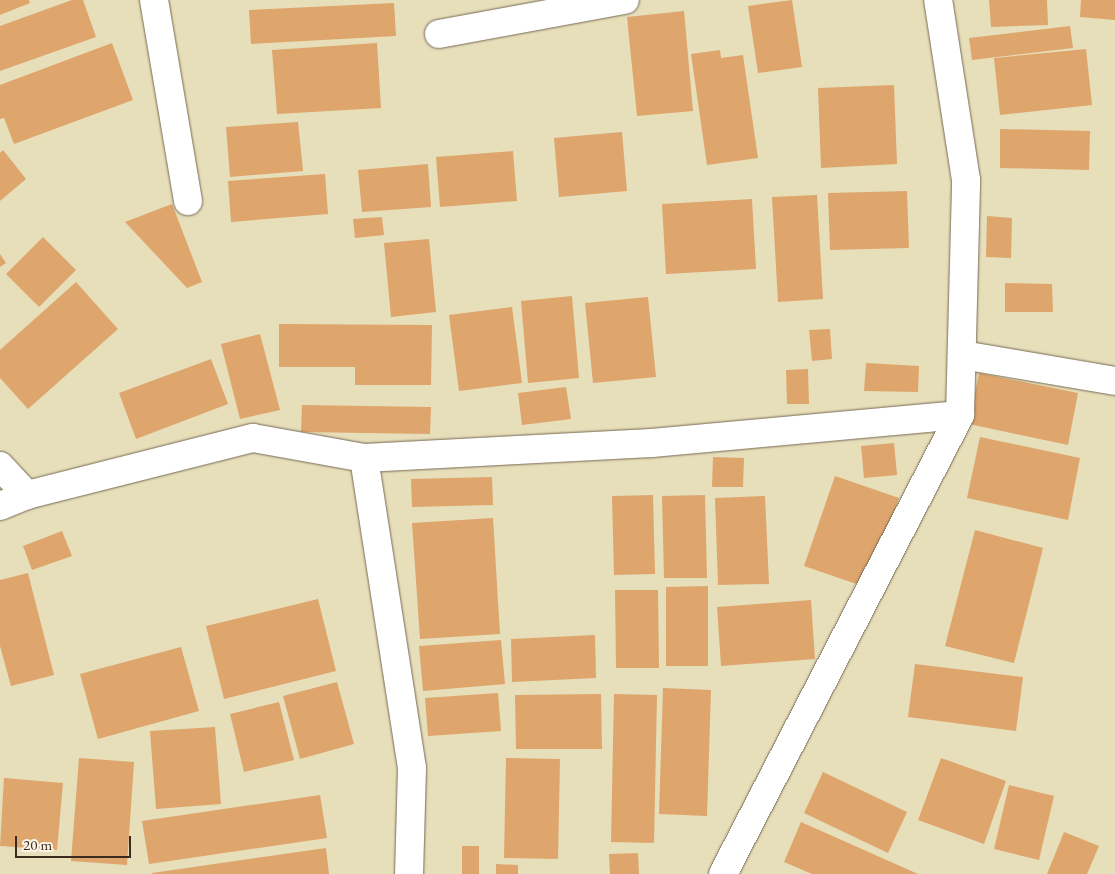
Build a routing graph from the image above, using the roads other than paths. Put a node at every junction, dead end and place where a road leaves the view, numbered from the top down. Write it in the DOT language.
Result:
graph roads {
  1 [pos="154,0"];
  2 [pos="625,0"];
  3 [pos="938,0"];
  4 [pos="439,34"];
  5 [pos="188,201"];
  6 [pos="962,355"];
  7 [pos="1115,381"];
  8 [pos="960,415"];
  9 [pos="364,458"];
  10 [pos="0,466"];
  11 [pos="27,495"];
  12 [pos="0,506"];
  13 [pos="409,874"];
  14 [pos="722,874"];
  1 -- 5 [label="street"];
  2 -- 4 [label="street"];
  3 -- 6 [label="street"];
  6 -- 7 [label="street"];
  6 -- 8 [label="street"];
  8 -- 9 [label="street"];
  8 -- 14 [label="street"];
  9 -- 11 [label="street"];
  9 -- 13 [label="street"];
  10 -- 11 [label="street"];
  11 -- 12 [label="street"];
}
